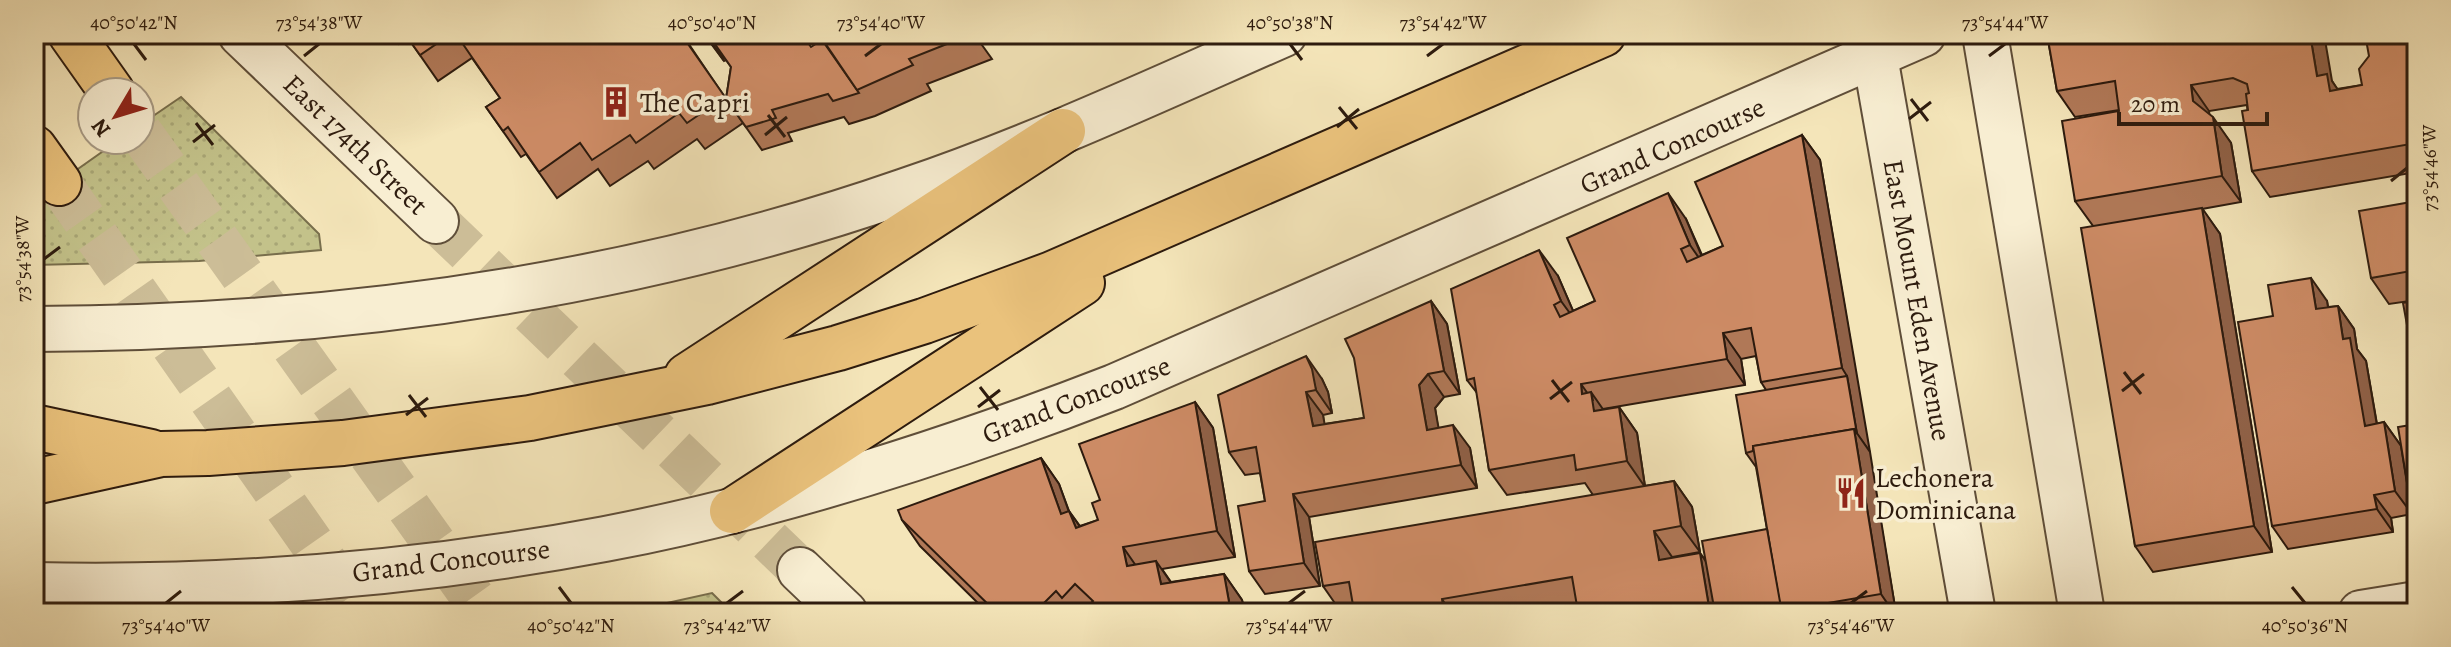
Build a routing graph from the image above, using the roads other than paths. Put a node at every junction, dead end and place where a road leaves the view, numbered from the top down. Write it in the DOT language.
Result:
graph roads {
  1 [pos="71,34"];
  2 [pos="241,34"];
  3 [pos="1284,34"];
  4 [pos="1603,34"];
  5 [pos="1923,34"];
  6 [pos="1985,34"];
  7 [pos="1873,44"];
  8 [pos="101,76"];
  9 [pos="1063,131"];
  10 [pos="34,148"];
  11 [pos="59,183"];
  12 [pos="1178,220"];
  13 [pos="436,221"];
  14 [pos="34,329"];
  15 [pos="663,392"];
  16 [pos="34,427"];
  17 [pos="161,454"];
  18 [pos="34,482"];
  19 [pos="732,511"];
  20 [pos="800,570"];
  21 [pos="34,585"];
  22 [pos="2417,604"];
  23 [pos="845,613"];
  24 [pos="1973,613"];
  25 [pos="2082,613"];
  26 [pos="2361,613"];
  1 -- 8 [label="main road"];
  2 -- 13 [label="street, East 174th Street"];
  3 -- 9 [label="street"];
  4 -- 12 [label="main road"];
  5 -- 7 [label="street, Grand Concourse"];
  6 -- 25 [label="street"];
  7 -- 19 [label="street, Grand Concourse"];
  7 -- 24 [label="street, East Mount Eden Avenue"];
  9 -- 14 [label="street"];
  9 -- 15 [label="main road"];
  10 -- 11 [label="main road"];
  12 -- 15 [label="main road"];
  12 -- 19 [label="main road"];
  15 -- 17 [label="main road"];
  16 -- 17 [label="main road"];
  17 -- 18 [label="main road"];
  19 -- 21 [label="street, Grand Concourse"];
  20 -- 23 [label="street"];
  22 -- 26 [label="street"];
}
